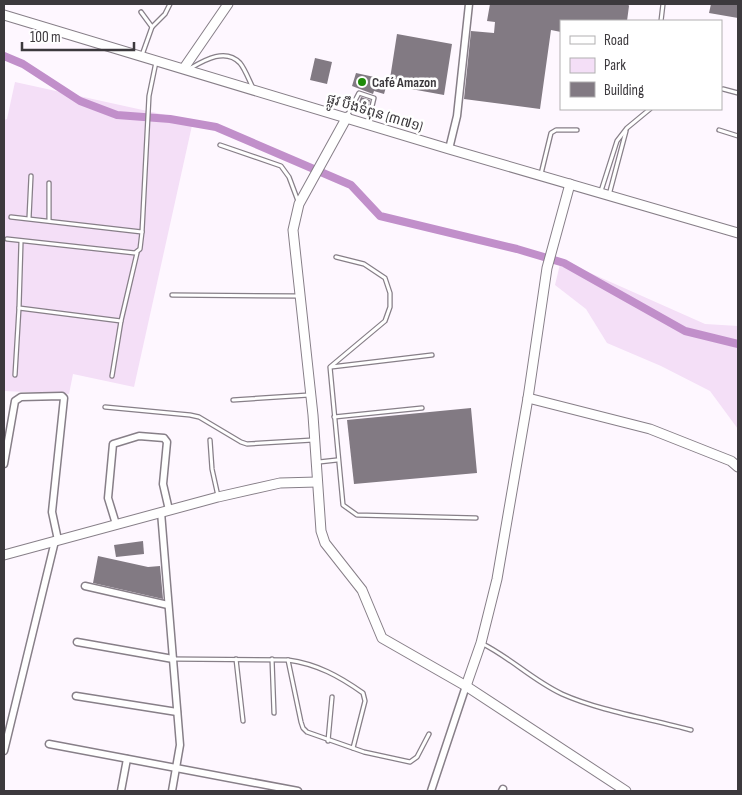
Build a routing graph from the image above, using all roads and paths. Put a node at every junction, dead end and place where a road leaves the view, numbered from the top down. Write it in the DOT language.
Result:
graph roads {
  1 [pos="170,4"];
  2 [pos="228,4"];
  3 [pos="469,4"];
  4 [pos="663,4"];
  5 [pos="141,12"];
  6 [pos="4,15"];
  7 [pos="661,20"];
  8 [pos="152,27"];
  9 [pos="142,56"];
  10 [pos="156,60"];
  11 [pos="186,69"];
  12 [pos="253,89"];
  13 [pos="723,89"];
  14 [pos="738,92"];
  15 [pos="649,110"];
  16 [pos="347,117"];
  17 [pos="368,124"];
  18 [pos="626,128"];
  19 [pos="577,130"];
  20 [pos="718,130"];
  21 [pos="738,136"];
  22 [pos="220,145"];
  23 [pos="449,149"];
  24 [pos="541,175"];
  25 [pos="30,176"];
  26 [pos="49,183"];
  27 [pos="570,184"];
  28 [pos="605,194"];
  29 [pos="299,204"];
  30 [pos="11,217"];
  31 [pos="29,218"];
  32 [pos="49,220"];
  33 [pos="142,232"];
  34 [pos="738,232"];
  35 [pos="7,239"];
  36 [pos="21,242"];
  37 [pos="137,252"];
  38 [pos="336,257"];
  39 [pos="172,295"];
  40 [pos="298,296"];
  41 [pos="19,308"];
  42 [pos="121,321"];
  43 [pos="432,355"];
  44 [pos="330,367"];
  45 [pos="15,375"];
  46 [pos="112,376"];
  47 [pos="310,395"];
  48 [pos="528,398"];
  49 [pos="233,400"];
  50 [pos="104,407"];
  51 [pos="422,408"];
  52 [pos="334,417"];
  53 [pos="210,440"];
  54 [pos="314,440"];
  55 [pos="337,460"];
  56 [pos="316,463"];
  57 [pos="4,464"];
  58 [pos="738,466"];
  59 [pos="318,482"];
  60 [pos="218,497"];
  61 [pos="165,511"];
  62 [pos="476,518"];
  63 [pos="116,524"];
  64 [pos="57,540"];
  65 [pos="4,555"];
  66 [pos="85,586"];
  67 [pos="168,605"];
  68 [pos="77,642"];
  69 [pos="481,643"];
  70 [pos="173,659"];
  71 [pos="236,659"];
  72 [pos="272,659"];
  73 [pos="288,660"];
  74 [pos="466,686"];
  75 [pos="76,696"];
  76 [pos="332,696"];
  77 [pos="177,712"];
  78 [pos="274,713"];
  79 [pos="243,721"];
  80 [pos="691,730"];
  81 [pos="429,734"];
  82 [pos="328,741"];
  83 [pos="49,744"];
  84 [pos="353,748"];
  85 [pos="4,751"];
  86 [pos="127,759"];
  87 [pos="176,768"];
  88 [pos="121,791"];
  89 [pos="172,791"];
  90 [pos="298,791"];
  91 [pos="431,791"];
  92 [pos="626,791"];
  1 -- 8 [label="lane"];
  2 -- 11 [label="street"];
  3 -- 23 [label="street"];
  4 -- 7 [label="lane"];
  5 -- 8 [label="lane"];
  6 -- 9 [label="street, ផ្លូវ បឹងទំពុន (៣៧១)"];
  8 -- 9 [label="lane"];
  9 -- 10 [label="street, ផ្លូវ បឹងទំពុន (៣៧១)"];
  10 -- 11 [label="street, ផ្លូវ បឹងទំពុន (៣៧១)"];
  10 -- 33 [label="lane"];
  11 -- 12 [label="street, ផ្លូវ បឹងទំពុន (៣៧១)"];
  11 -- 12 [label="lane"];
  12 -- 16 [label="street, ផ្លូវ បឹងទំពុន (៣៧១)"];
  13 -- 14 [label="lane"];
  15 -- 18 [label="lane"];
  16 -- 17 [label="street, ផ្លូវ បឹងទំពុន (៣៧១)"];
  16 -- 17 [label="lane"];
  16 -- 29 [label="street"];
  17 -- 23 [label="street, ផ្លូវ បឹងទំពុន (៣៧១)"];
  18 -- 28 [label="lane"];
  18 -- 28 [label="lane"];
  19 -- 24 [label="lane"];
  20 -- 21 [label="lane"];
  22 -- 29 [label="lane"];
  23 -- 24 [label="street, ផ្លូវ បឹងទំពុន (៣៧១)"];
  24 -- 27 [label="street, ផ្លូវ បឹងទំពុន (៣៧១)"];
  25 -- 31 [label="lane"];
  26 -- 32 [label="lane"];
  27 -- 28 [label="street, ផ្លូវ បឹងទំពុន (៣៧១)"];
  27 -- 48 [label="street"];
  28 -- 34 [label="street, ផ្លូវ បឹងទំពុន (៣៧១)"];
  29 -- 40 [label="street"];
  30 -- 31 [label="lane"];
  31 -- 32 [label="lane"];
  32 -- 33 [label="lane"];
  33 -- 37 [label="lane"];
  35 -- 36 [label="lane"];
  36 -- 37 [label="lane"];
  36 -- 41 [label="lane"];
  37 -- 42 [label="lane"];
  38 -- 44 [label="lane"];
  39 -- 40 [label="lane"];
  40 -- 47 [label="street"];
  41 -- 42 [label="lane"];
  41 -- 45 [label="lane"];
  42 -- 46 [label="lane"];
  43 -- 44 [label="lane"];
  44 -- 52 [label="lane"];
  47 -- 49 [label="lane"];
  47 -- 54 [label="street"];
  48 -- 58 [label="street"];
  48 -- 69 [label="street"];
  50 -- 54 [label="lane"];
  51 -- 52 [label="lane"];
  52 -- 55 [label="lane"];
  53 -- 60 [label="lane"];
  54 -- 56 [label="street"];
  55 -- 56 [label="lane"];
  55 -- 62 [label="lane"];
  56 -- 59 [label="street"];
  57 -- 64 [label="street"];
  59 -- 60 [label="street"];
  59 -- 74 [label="street"];
  60 -- 61 [label="street"];
  61 -- 63 [label="street"];
  61 -- 63 [label="street"];
  61 -- 67 [label="street"];
  63 -- 64 [label="street"];
  64 -- 65 [label="street"];
  64 -- 85 [label="street"];
  66 -- 67 [label="street"];
  67 -- 70 [label="street"];
  68 -- 70 [label="street"];
  69 -- 74 [label="street"];
  69 -- 80 [label="lane"];
  70 -- 71 [label="lane"];
  70 -- 77 [label="street"];
  71 -- 72 [label="lane"];
  71 -- 79 [label="lane"];
  72 -- 73 [label="lane"];
  72 -- 78 [label="lane"];
  73 -- 82 [label="lane"];
  73 -- 84 [label="lane"];
  74 -- 91 [label="street"];
  74 -- 92 [label="street"];
  75 -- 77 [label="street"];
  76 -- 82 [label="lane"];
  77 -- 87 [label="street"];
  81 -- 84 [label="lane"];
  82 -- 84 [label="lane"];
  83 -- 86 [label="street"];
  86 -- 87 [label="street"];
  86 -- 88 [label="street"];
  87 -- 89 [label="street"];
  87 -- 90 [label="street"];
}
